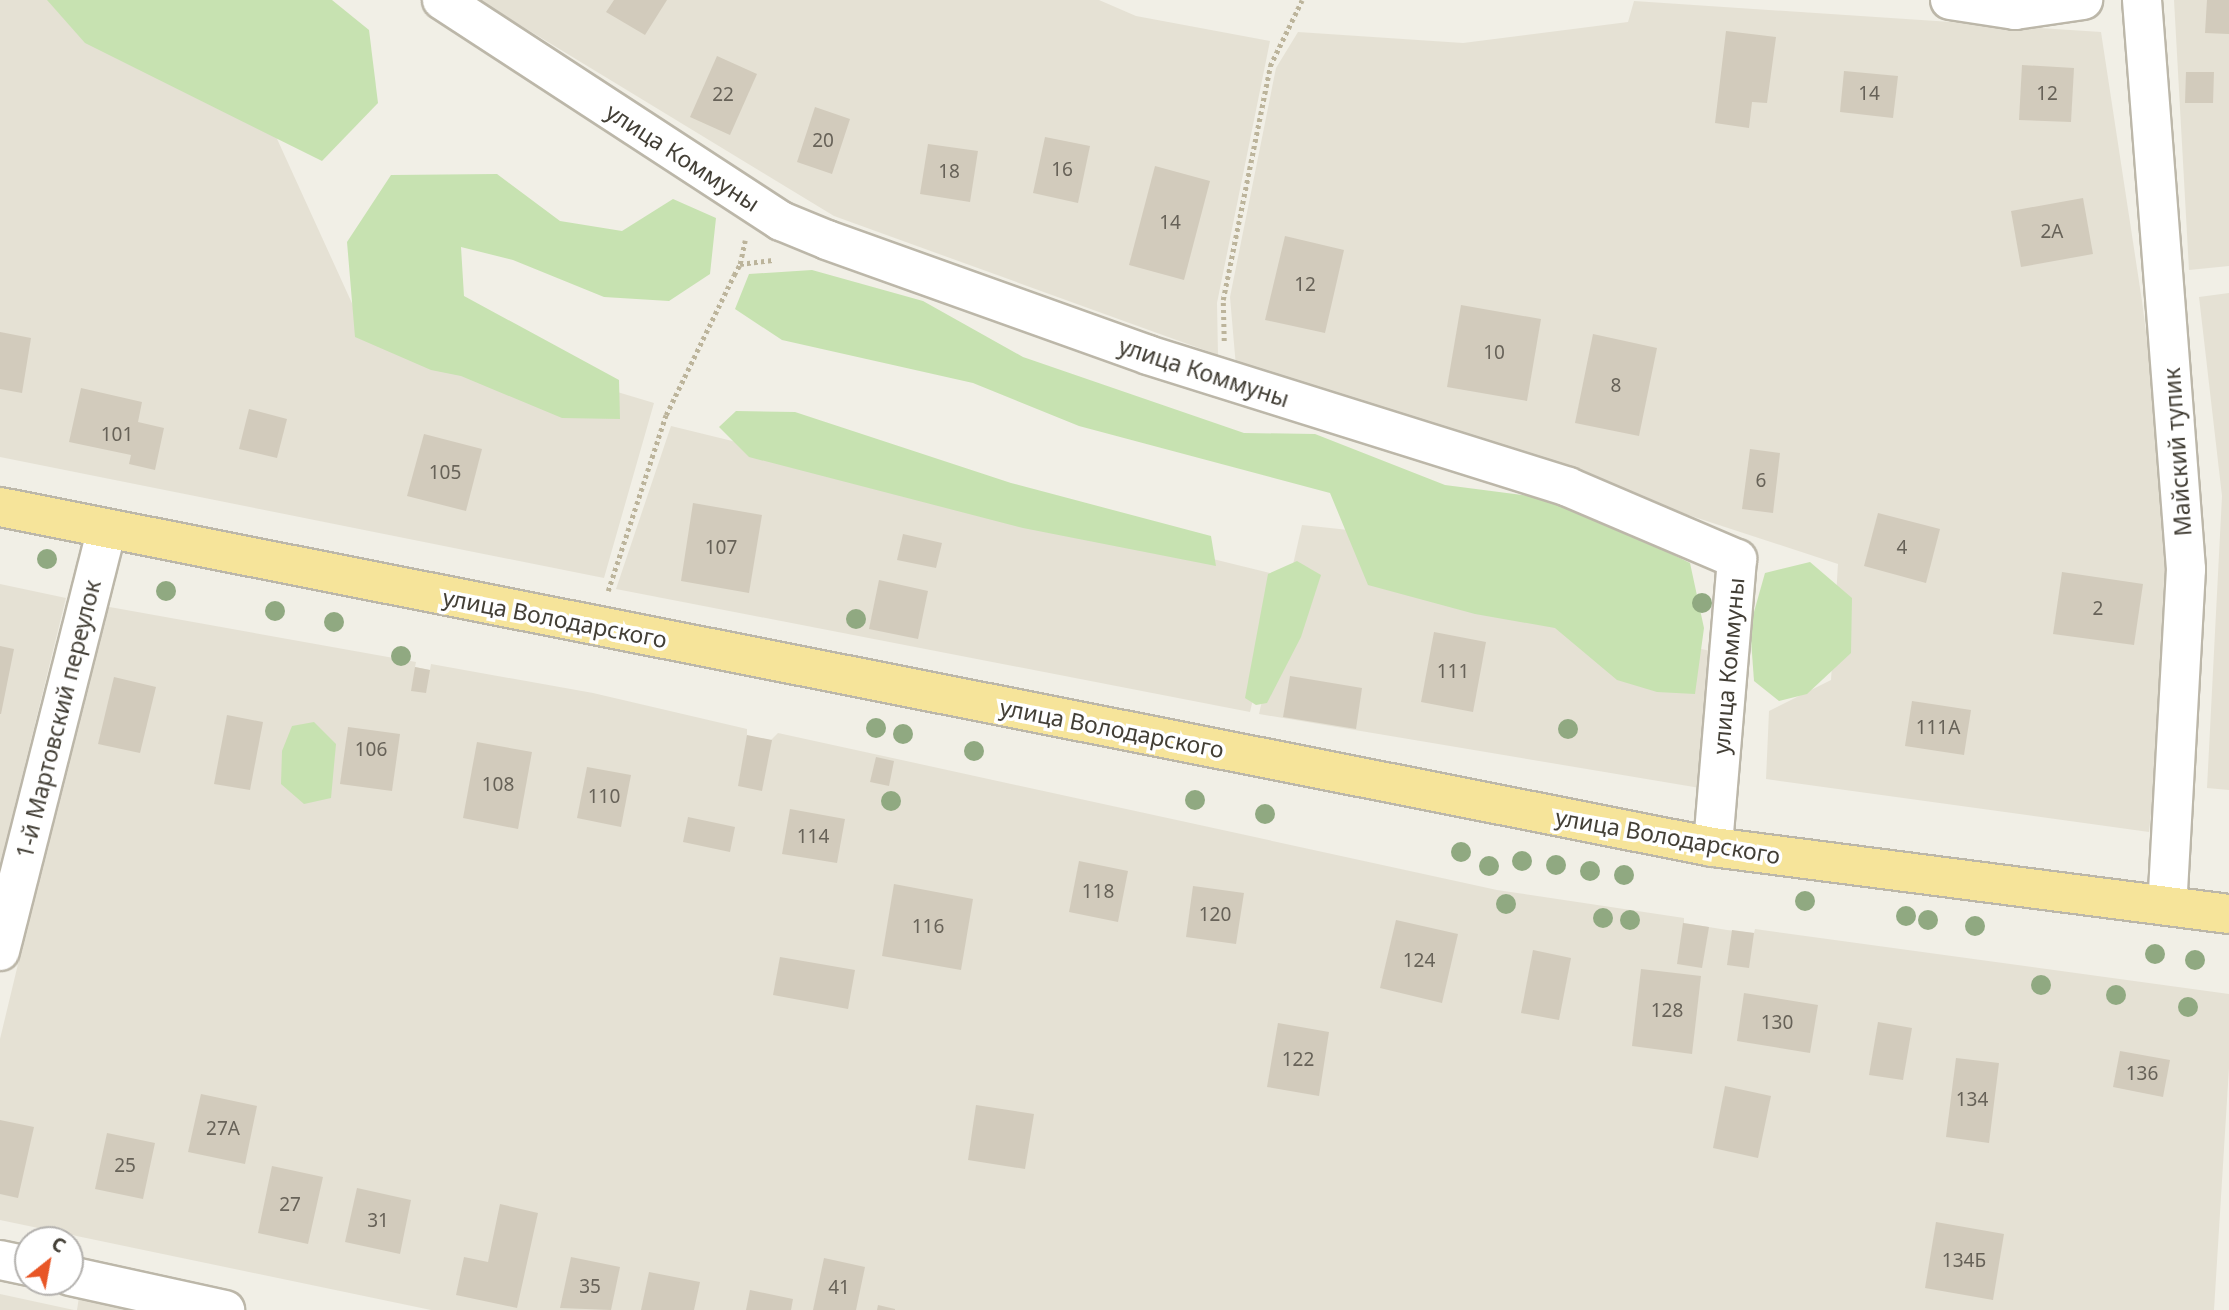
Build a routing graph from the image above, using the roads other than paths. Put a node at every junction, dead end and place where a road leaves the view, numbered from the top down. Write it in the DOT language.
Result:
graph roads {
  1 [pos="442,0"];
  2 [pos="1950,0"];
  3 [pos="2083,0"];
  4 [pos="2142,0"];
  5 [pos="0,508"];
  6 [pos="107,529"];
  7 [pos="1713,847"];
  8 [pos="2167,905"];
  9 [pos="2229,914"];
  10 [pos="0,951"];
  11 [pos="84,1279"];
  12 [pos="225,1310"];
  1 -- 7 [label="street, улица Коммуны"];
  2 -- 3 [label="street"];
  4 -- 8 [label="street, Майский тупик"];
  5 -- 6 [label="main road, улица Володарского"];
  6 -- 7 [label="main road, улица Володарского"];
  6 -- 10 [label="street, 1-й Мартовский переулок"];
  7 -- 8 [label="main road, улица Володарского"];
  8 -- 9 [label="main road, улица Володарского"];
  11 -- 12 [label="street"];
}
